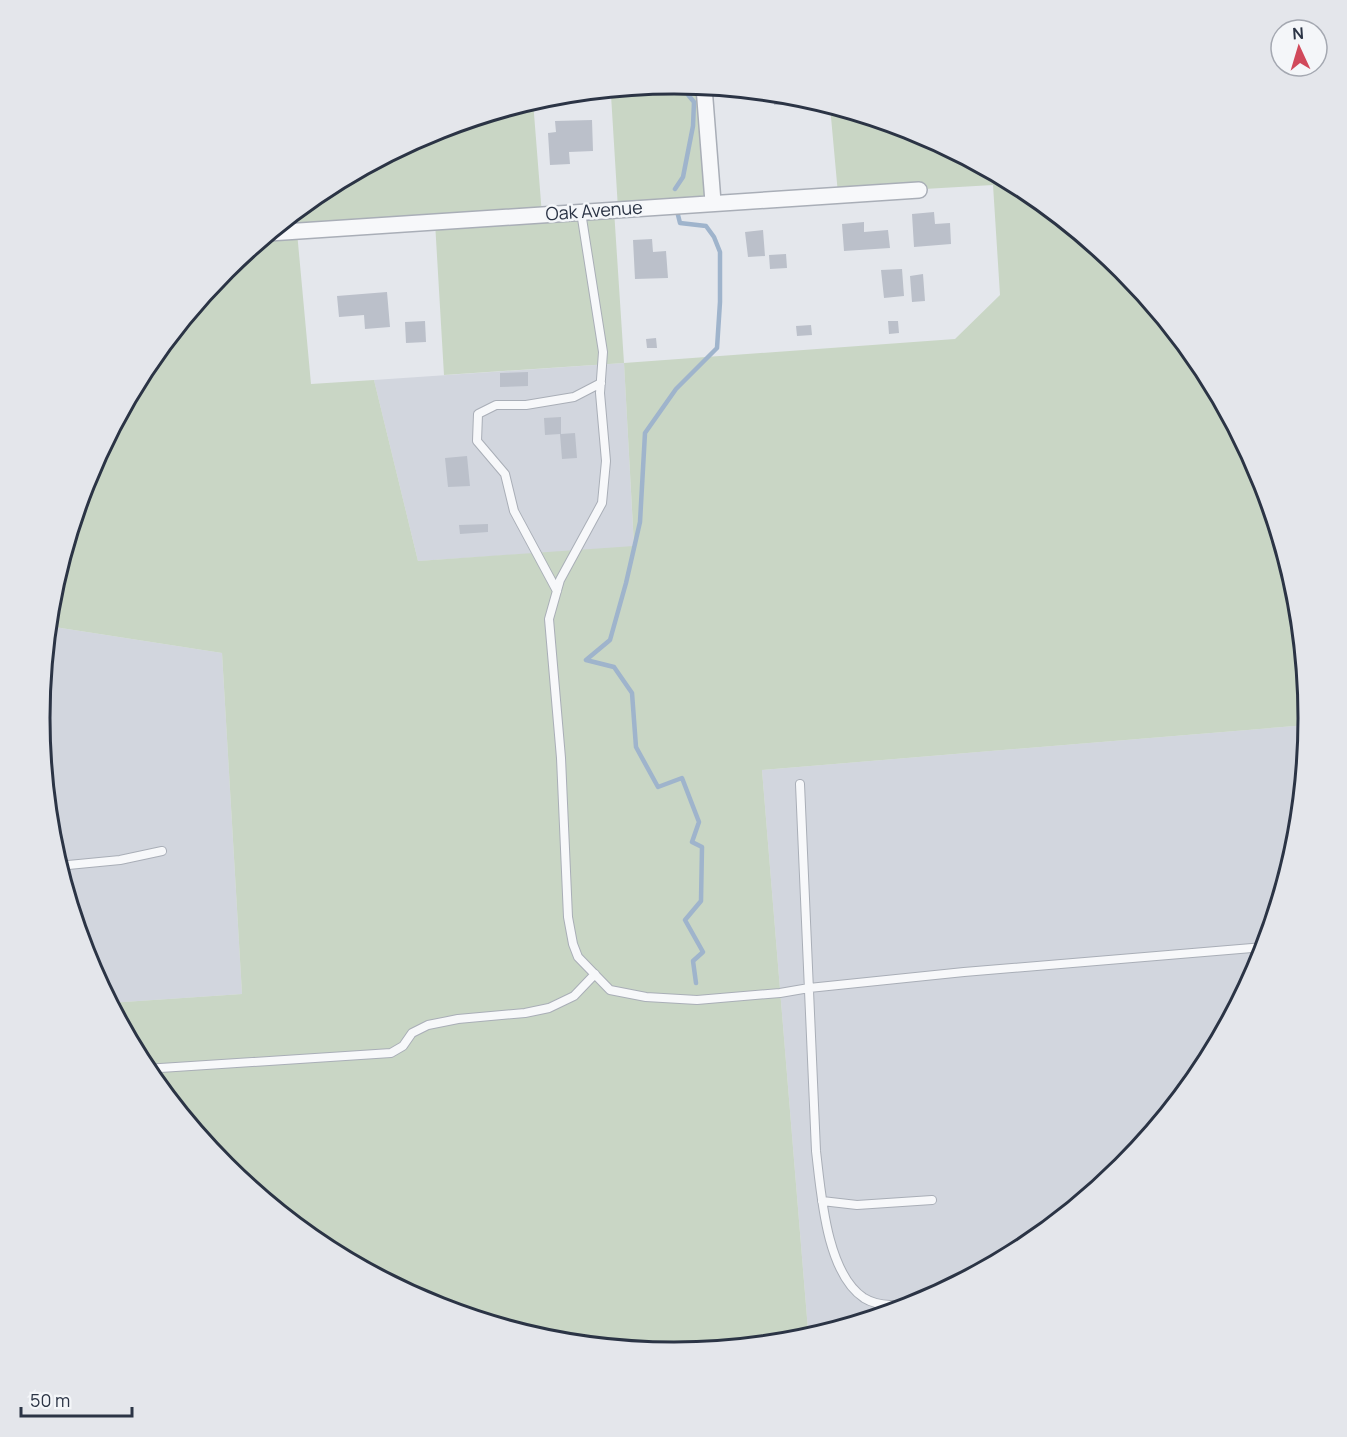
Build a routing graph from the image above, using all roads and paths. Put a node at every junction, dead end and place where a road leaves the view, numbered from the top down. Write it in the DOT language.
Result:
graph roads {
  1 [pos="705,96"];
  2 [pos="920,189"];
  3 [pos="713,202"];
  4 [pos="581,212"];
  5 [pos="283,232"];
  6 [pos="601,383"];
  7 [pos="556,591"];
  8 [pos="800,784"];
  9 [pos="162,851"];
  10 [pos="67,865"];
  11 [pos="1253,948"];
  12 [pos="595,974"];
  13 [pos="809,988"];
  14 [pos="157,1068"];
  15 [pos="932,1200"];
  16 [pos="822,1201"];
  17 [pos="886,1304"];
  1 -- 3 [label="street"];
  2 -- 3 [label="street, Oak Avenue"];
  3 -- 4 [label="street, Oak Avenue"];
  4 -- 5 [label="street, Oak Avenue"];
  4 -- 6 [label="lane"];
  6 -- 7 [label="lane"];
  6 -- 7 [label="lane"];
  7 -- 12 [label="lane"];
  8 -- 13 [label="lane"];
  9 -- 10 [label="lane"];
  11 -- 13 [label="lane"];
  12 -- 13 [label="lane"];
  12 -- 14 [label="lane"];
  13 -- 16 [label="lane"];
  15 -- 16 [label="lane"];
  16 -- 17 [label="lane"];
}
